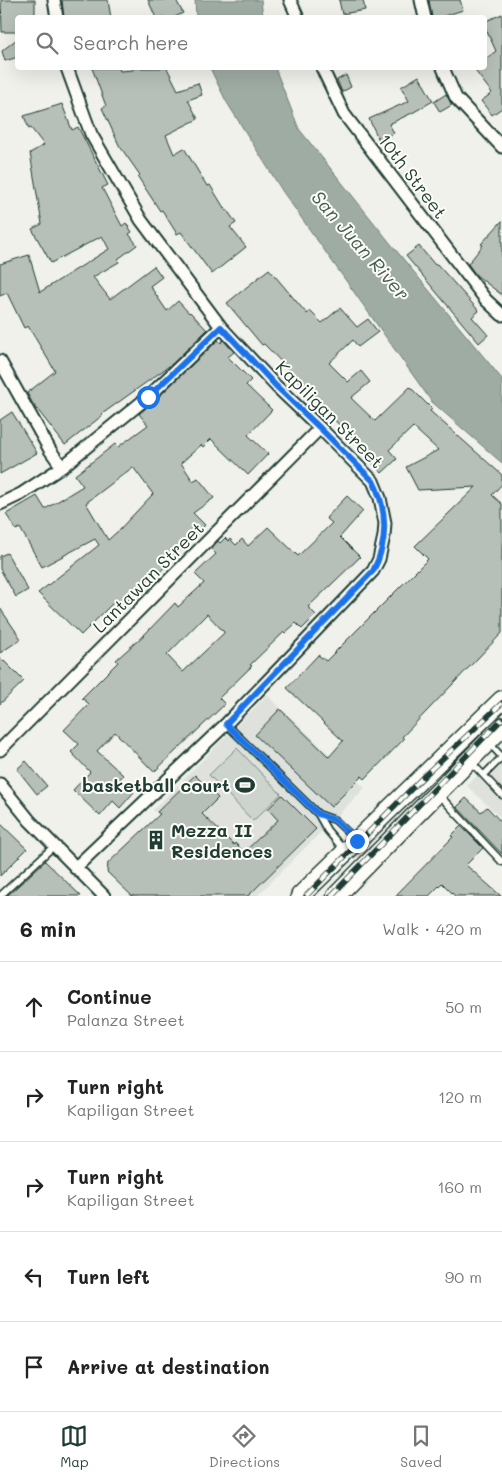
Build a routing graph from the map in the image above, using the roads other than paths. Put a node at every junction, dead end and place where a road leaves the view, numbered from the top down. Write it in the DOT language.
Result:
graph roads {
  1 [pos="54,0"];
  2 [pos="290,0"];
  3 [pos="421,0"];
  4 [pos="56,15"];
  5 [pos="297,15"];
  6 [pos="424,15"];
  7 [pos="69,70"];
  8 [pos="323,70"];
  9 [pos="444,70"];
  10 [pos="500,143"];
  11 [pos="502,314"];
  12 [pos="221,327"];
  13 [pos="0,361"];
  14 [pos="320,428"];
  15 [pos="62,467"];
  16 [pos="0,504"];
  17 [pos="501,702"];
  18 [pos="226,724"];
  19 [pos="502,727"];
  20 [pos="488,742"];
  21 [pos="0,750"];
  22 [pos="502,757"];
  23 [pos="469,760"];
  24 [pos="484,775"];
  25 [pos="0,784"];
  26 [pos="437,793"];
  27 [pos="502,795"];
  28 [pos="318,814"];
  29 [pos="54,846"];
  30 [pos="351,846"];
  31 [pos="502,862"];
  32 [pos="76,868"];
  33 [pos="0,896"];
  34 [pos="104,896"];
  35 [pos="300,896"];
  36 [pos="336,896"];
  1 -- 4 [label="street"];
  2 -- 5 [label="street"];
  3 -- 6 [label="street"];
  7 -- 12 [label="street, Kapiligan Street"];
  8 -- 11 [label="street, 10th Street"];
  9 -- 10 [label="street"];
  12 -- 14 [label="street, Kapiligan Street"];
  12 -- 15 [label="street"];
  13 -- 15 [label="street"];
  14 -- 18 [label="street, Kapiligan Street"];
  14 -- 21 [label="street, Lantawan Street"];
  15 -- 16 [label="street"];
  17 -- 30 [label="main road"];
  18 -- 28 [label="lane"];
  18 -- 32 [label="street, Kapiligan Street"];
  19 -- 20 [label="main road"];
  20 -- 22 [label="lane"];
  20 -- 23 [label="main road"];
  22 -- 24 [label="lane"];
  23 -- 24 [label="lane"];
  23 -- 26 [label="main road"];
  24 -- 27 [label="lane"];
  25 -- 29 [label="street"];
  26 -- 31 [label="lane"];
  26 -- 36 [label="main road"];
  28 -- 30 [label="lane"];
  28 -- 30 [label="lane"];
  29 -- 32 [label="street"];
  29 -- 33 [label="lane"];
  30 -- 35 [label="main road"];
  32 -- 34 [label="street"];
}
